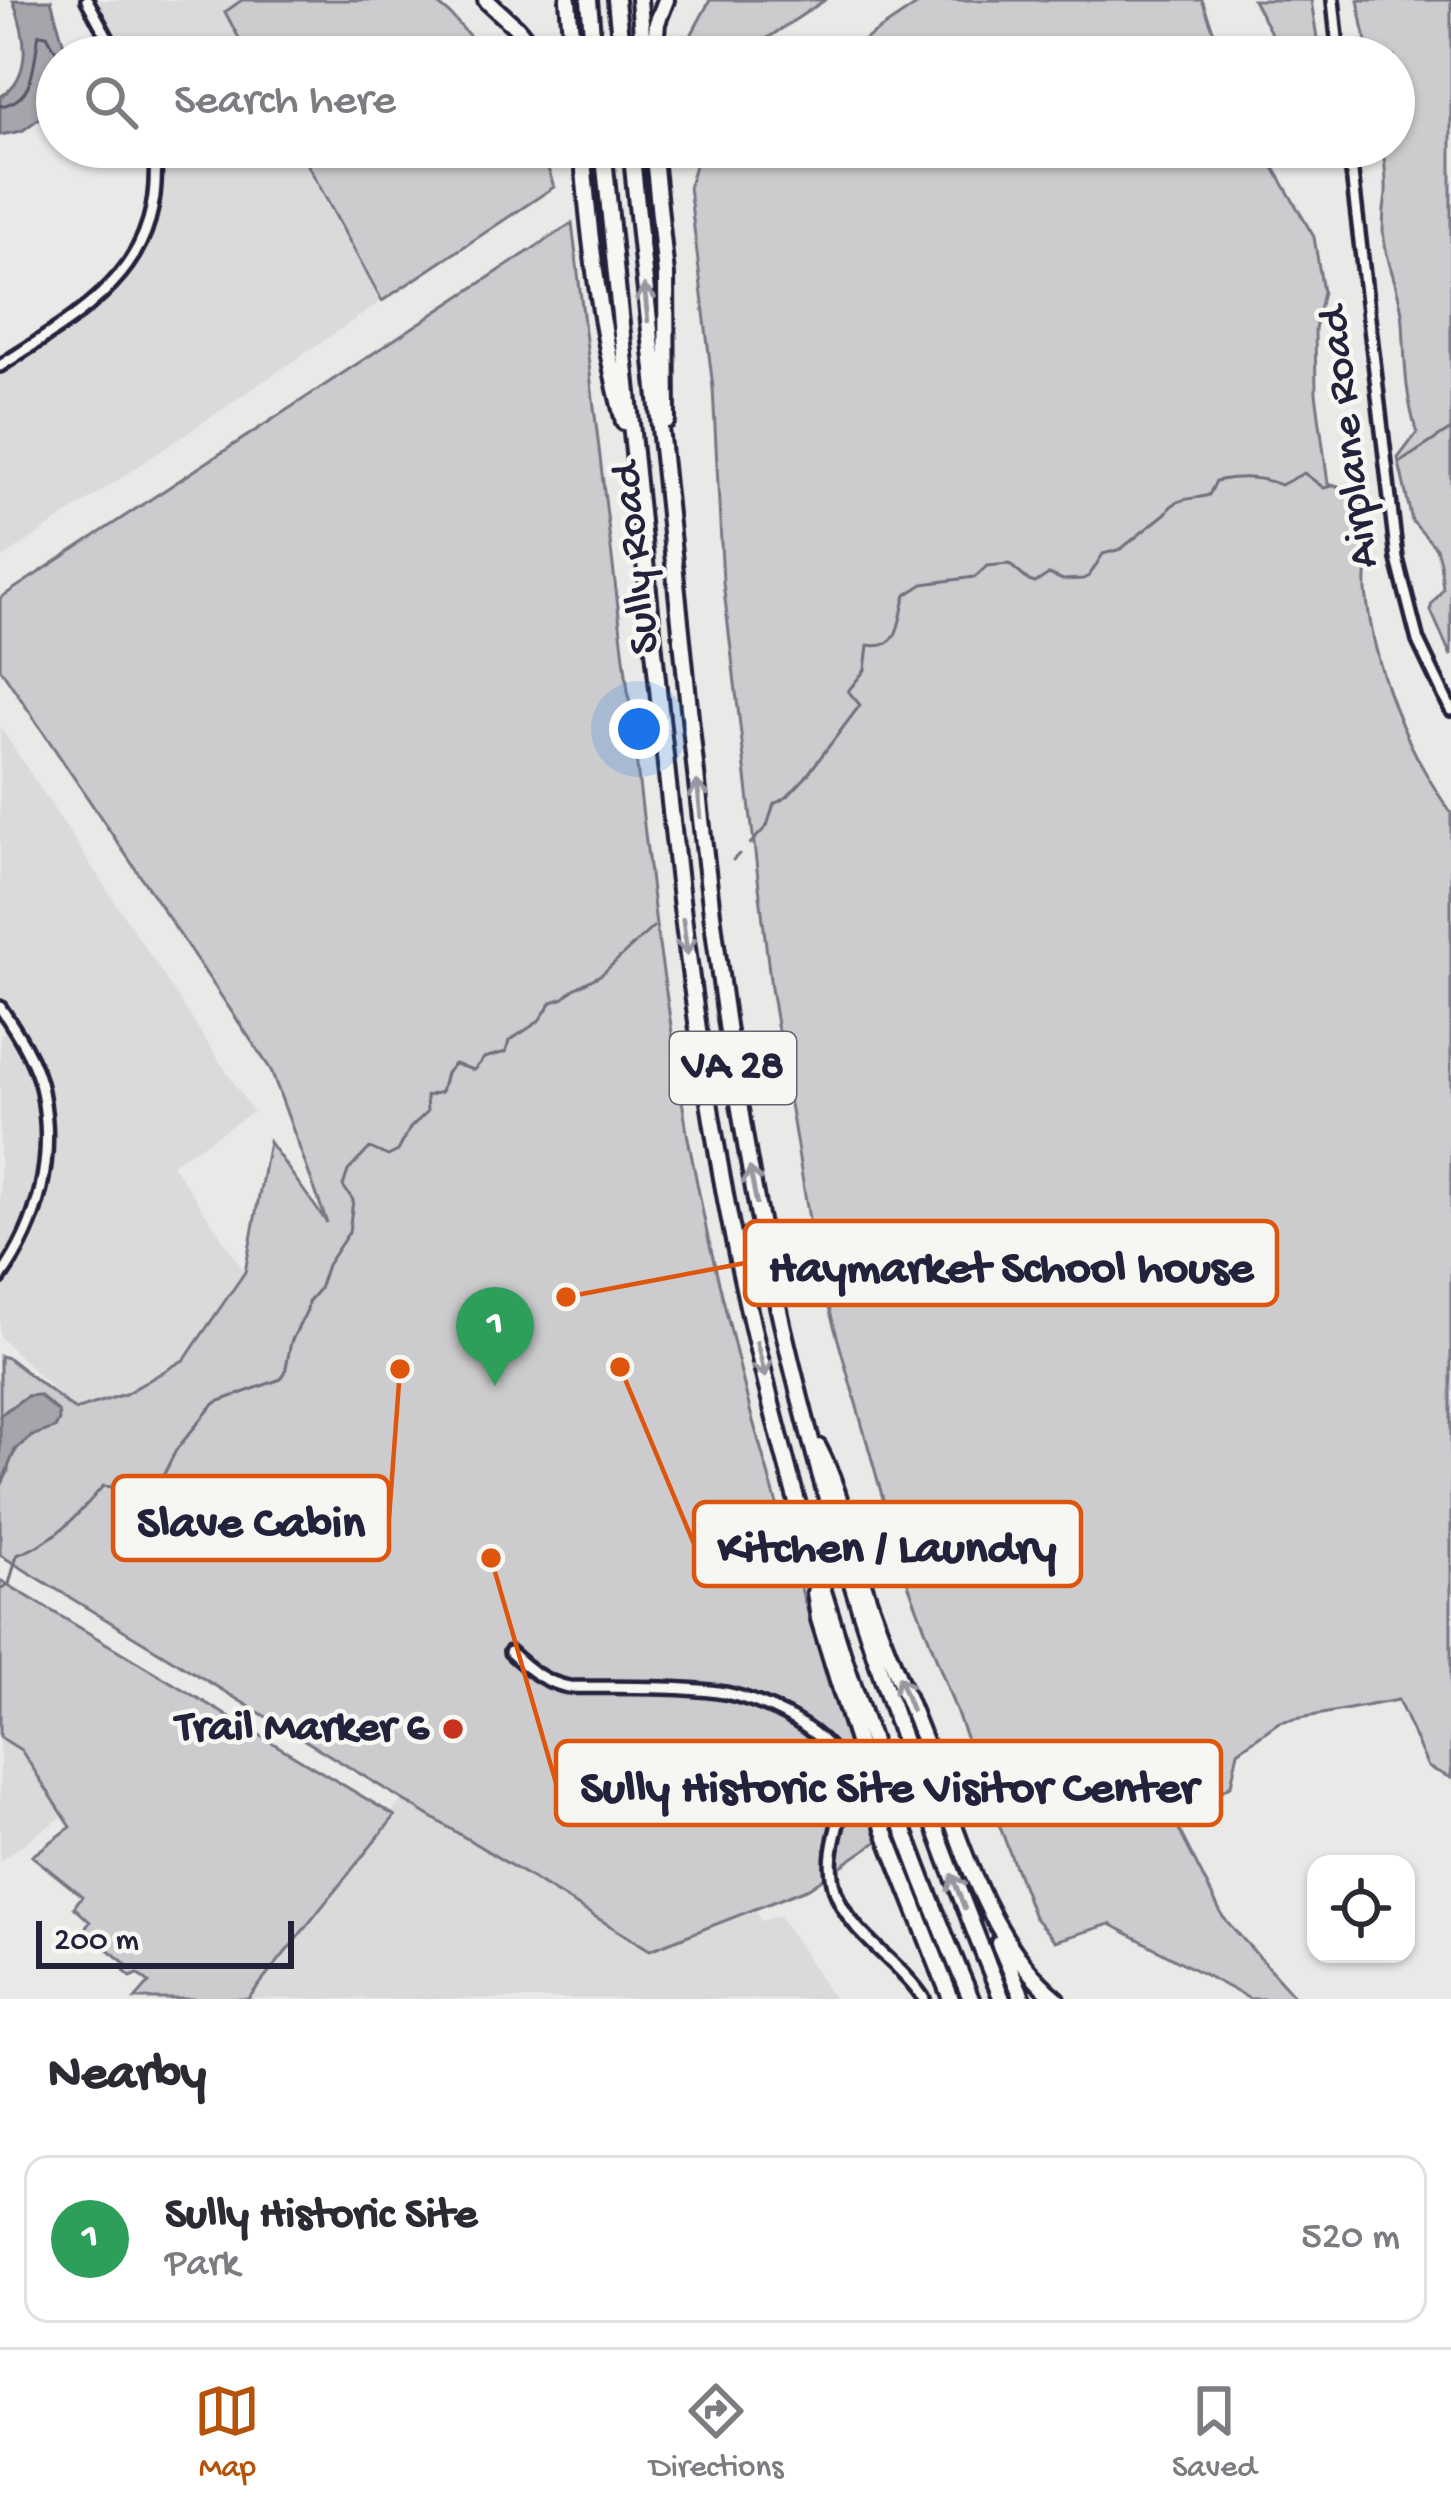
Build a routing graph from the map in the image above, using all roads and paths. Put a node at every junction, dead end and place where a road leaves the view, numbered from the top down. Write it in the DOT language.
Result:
graph roads {
  1 [pos="87,0"];
  2 [pos="485,0"];
  3 [pos="568,0"];
  4 [pos="589,0"];
  5 [pos="616,0"];
  6 [pos="639,0"];
  7 [pos="666,0"];
  8 [pos="1333,0"];
  9 [pos="107,36"];
  10 [pos="524,36"];
  11 [pos="571,36"];
  12 [pos="593,36"];
  13 [pos="620,36"];
  14 [pos="642,36"];
  15 [pos="656,36"];
  16 [pos="1337,36"];
  17 [pos="156,168"];
  18 [pos="584,168"];
  19 [pos="605,168"];
  20 [pos="633,168"];
  21 [pos="655,168"];
  22 [pos="1351,168"];
  23 [pos="0,366"];
  24 [pos="637,486"];
  25 [pos="668,503"];
  26 [pos="1451,710"];
  27 [pos="0,1006"];
  28 [pos="0,1278"];
  29 [pos="805,1422"];
  30 [pos="809,1546"];
  31 [pos="510,1652"];
  32 [pos="971,1865"];
  33 [pos="924,1999"];
  34 [pos="948,1999"];
  35 [pos="971,1999"];
  36 [pos="1002,1999"];
  37 [pos="1023,1999"];
  38 [pos="1057,1999"];
  1 -- 9 [label="street"];
  2 -- 10 [label="highway"];
  3 -- 11 [label="highway"];
  4 -- 12 [label="highway"];
  5 -- 13 [label="highway"];
  6 -- 14 [label="highway"];
  7 -- 15 [label="highway"];
  8 -- 16 [label="street"];
  17 -- 23 [label="street"];
  18 -- 24 [label="highway"];
  19 -- 24 [label="highway, Sully Road / VA 28"];
  25 -- 20 [label="highway, Sully Road / VA 28, one-way"];
  21 -- 25 [label="highway"];
  22 -- 26 [label="street, Airplane Road"];
  24 -- 30 [label="highway, Sully Road / VA 28, one-way"];
  29 -- 25 [label="highway, Sully Road / VA 28, one-way"];
  27 -- 28 [label="street"];
  32 -- 29 [label="highway, one-way"];
  36 -- 29 [label="highway, Sully Road / VA 28, one-way"];
  30 -- 34 [label="highway"];
  30 -- 35 [label="highway, Sully Road / VA 28"];
  31 -- 33 [label="street"];
  32 -- 37 [label="highway"];
  32 -- 38 [label="highway"];
}
